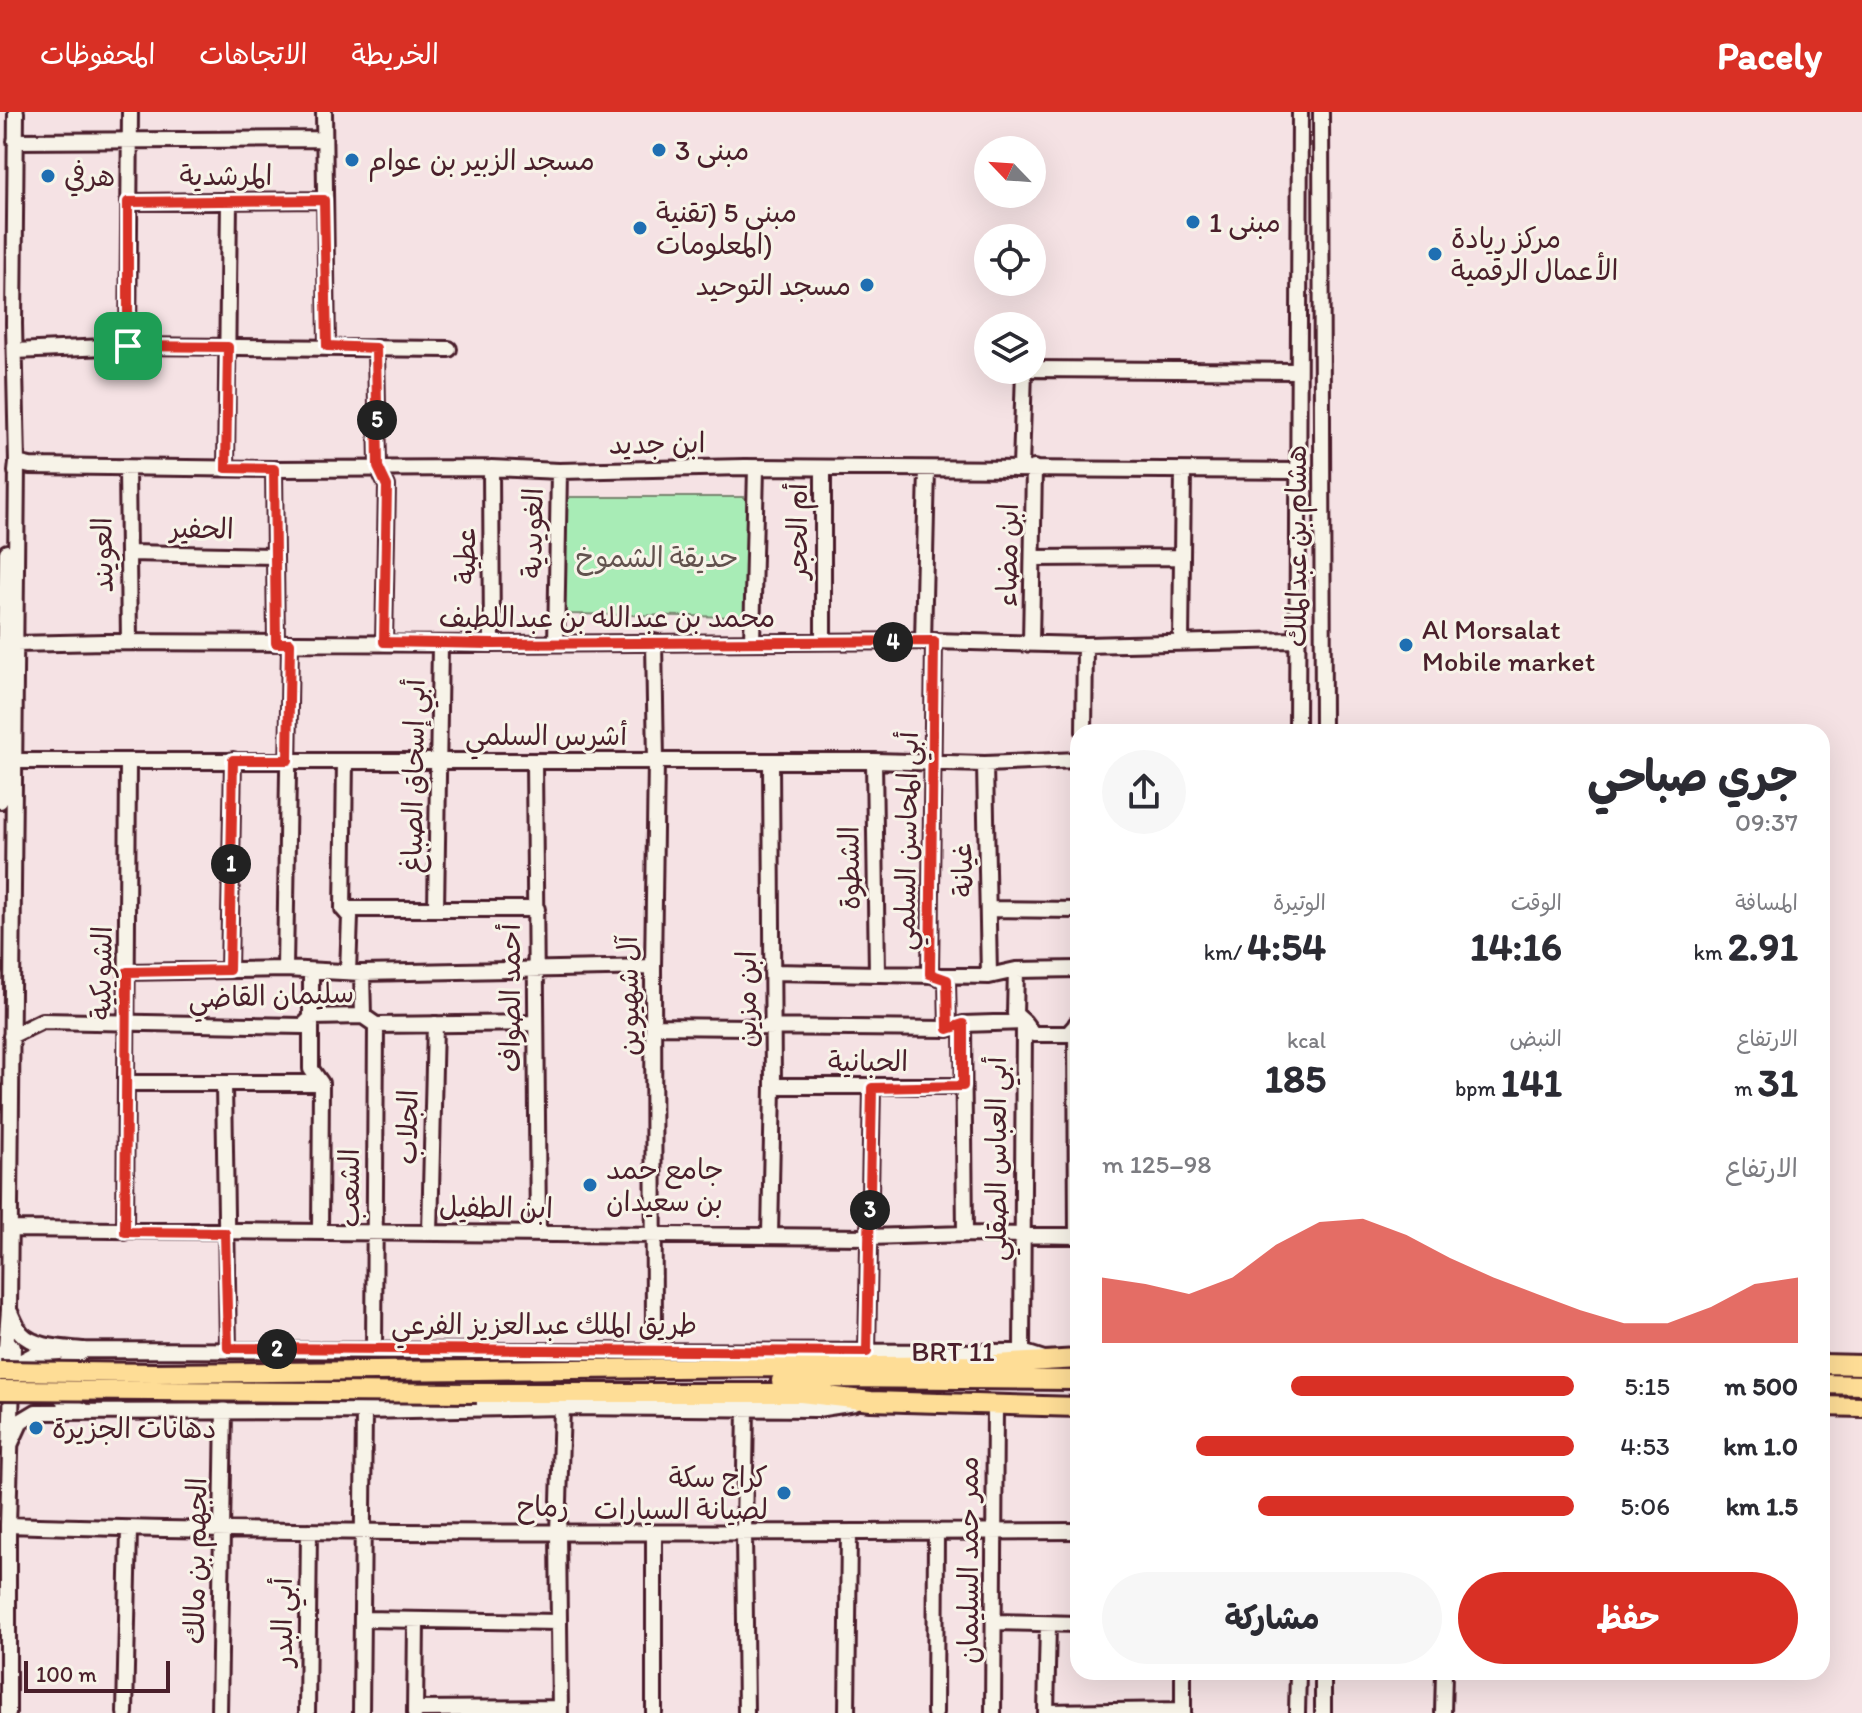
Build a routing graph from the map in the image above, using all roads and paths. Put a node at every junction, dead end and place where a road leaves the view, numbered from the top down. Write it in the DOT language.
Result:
graph roads {
  1 [pos="16,112"];
  2 [pos="130,112"];
  3 [pos="324,112"];
  4 [pos="1300,112"];
  5 [pos="1321,112"];
  6 [pos="324,139"];
  7 [pos="128,140"];
  8 [pos="15,141"];
  9 [pos="324,200"];
  10 [pos="229,201"];
  11 [pos="128,202"];
  12 [pos="1322,295"];
  13 [pos="1300,296"];
  14 [pos="128,346"];
  15 [pos="327,346"];
  16 [pos="228,347"];
  17 [pos="376,348"];
  18 [pos="449,349"];
  19 [pos="15,351"];
  20 [pos="1046,369"];
  21 [pos="1298,371"];
  22 [pos="1025,384"];
  23 [pos="17,463"];
  24 [pos="378,467"];
  25 [pos="127,468"];
  26 [pos="226,468"];
  27 [pos="491,468"];
  28 [pos="756,468"];
  29 [pos="823,468"];
  30 [pos="1028,468"];
  31 [pos="274,469"];
  32 [pos="927,469"];
  33 [pos="559,471"];
  34 [pos="1183,471"];
  35 [pos="1299,476"];
  36 [pos="1322,480"];
  37 [pos="129,553"];
  38 [pos="275,556"];
  39 [pos="1182,557"];
  40 [pos="1033,558"];
  41 [pos="129,642"];
  42 [pos="384,642"];
  43 [pos="654,642"];
  44 [pos="752,642"];
  45 [pos="823,642"];
  46 [pos="928,642"];
  47 [pos="283,643"];
  48 [pos="1031,643"];
  49 [pos="1181,643"];
  50 [pos="15,644"];
  51 [pos="440,644"];
  52 [pos="492,644"];
  53 [pos="556,644"];
  54 [pos="1085,645"];
  55 [pos="1295,646"];
  56 [pos="1322,652"];
  57 [pos="1084,724"];
  58 [pos="1297,724"];
  59 [pos="1323,724"];
  60 [pos="233,760"];
  61 [pos="288,760"];
  62 [pos="1070,760"];
  63 [pos="14,761"];
  64 [pos="345,761"];
  65 [pos="440,761"];
  66 [pos="656,761"];
  67 [pos="874,761"];
  68 [pos="128,762"];
  69 [pos="534,762"];
  70 [pos="771,762"];
  71 [pos="934,763"];
  72 [pos="985,764"];
  73 [pos="0,801"];
  74 [pos="343,909"];
  75 [pos="436,909"];
  76 [pos="537,909"];
  77 [pos="989,909"];
  78 [pos="1070,910"];
  79 [pos="653,967"];
  80 [pos="285,969"];
  81 [pos="536,969"];
  82 [pos="1070,969"];
  83 [pos="229,970"];
  84 [pos="1016,970"];
  85 [pos="127,972"];
  86 [pos="311,972"];
  87 [pos="355,972"];
  88 [pos="772,972"];
  89 [pos="877,973"];
  90 [pos="930,974"];
  91 [pos="989,976"];
  92 [pos="312,1017"];
  93 [pos="370,1020"];
  94 [pos="1024,1022"];
  95 [pos="534,1023"];
  96 [pos="126,1024"];
  97 [pos="435,1024"];
  98 [pos="963,1024"];
  99 [pos="655,1026"];
  100 [pos="772,1026"];
  101 [pos="948,1029"];
  102 [pos="1070,1032"];
  103 [pos="11,1036"];
  104 [pos="127,1083"];
  105 [pos="321,1083"];
  106 [pos="224,1084"];
  107 [pos="773,1086"];
  108 [pos="963,1086"];
  109 [pos="872,1088"];
  110 [pos="10,1229"];
  111 [pos="320,1230"];
  112 [pos="125,1232"];
  113 [pos="373,1232"];
  114 [pos="430,1232"];
  115 [pos="225,1233"];
  116 [pos="538,1234"];
  117 [pos="655,1234"];
  118 [pos="965,1234"];
  119 [pos="770,1235"];
  120 [pos="1021,1235"];
  121 [pos="1070,1236"];
  122 [pos="869,1237"];
  123 [pos="9,1310"];
  124 [pos="228,1348"];
  125 [pos="84,1350"];
  126 [pos="374,1350"];
  127 [pos="654,1350"];
  128 [pos="867,1352"];
  129 [pos="1022,1352"];
  130 [pos="0,1356"];
  131 [pos="1044,1359"];
  132 [pos="1070,1359"];
  133 [pos="1830,1364"];
  134 [pos="1862,1365"];
  135 [pos="724,1367"];
  136 [pos="3,1368"];
  137 [pos="827,1378"];
  138 [pos="1070,1380"];
  139 [pos="1830,1384"];
  140 [pos="1862,1385"];
  141 [pos="668,1391"];
  142 [pos="3,1398"];
  143 [pos="871,1401"];
  144 [pos="1830,1406"];
  145 [pos="562,1407"];
  146 [pos="995,1407"];
  147 [pos="1070,1407"];
  148 [pos="1862,1407"];
  149 [pos="746,1408"];
  150 [pos="224,1410"];
  151 [pos="364,1411"];
  152 [pos="88,1412"];
  153 [pos="10,1445"];
  154 [pos="8,1525"];
  155 [pos="129,1529"];
  156 [pos="364,1530"];
  157 [pos="221,1531"];
  158 [pos="309,1531"];
  159 [pos="995,1531"];
  160 [pos="1070,1531"];
  161 [pos="558,1533"];
  162 [pos="654,1533"];
  163 [pos="744,1533"];
  164 [pos="849,1533"];
  165 [pos="936,1533"];
  166 [pos="363,1619"];
  167 [pos="416,1621"];
  168 [pos="558,1622"];
  169 [pos="994,1622"];
  170 [pos="1048,1624"];
  171 [pos="1070,1624"];
  172 [pos="1183,1680"];
  173 [pos="1298,1680"];
  174 [pos="1323,1680"];
  175 [pos="1444,1680"];
  176 [pos="560,1710"];
  177 [pos="415,1711"];
  178 [pos="1046,1712"];
  179 [pos="1183,1712"];
  180 [pos="8,1713"];
  181 [pos="125,1713"];
  182 [pos="219,1713"];
  183 [pos="307,1713"];
  184 [pos="361,1713"];
  185 [pos="654,1713"];
  186 [pos="746,1713"];
  187 [pos="847,1713"];
  188 [pos="935,1713"];
  189 [pos="993,1713"];
  190 [pos="1297,1713"];
  191 [pos="1323,1713"];
  192 [pos="1443,1713"];
  1 -- 8 [label="street"];
  2 -- 7 [label="street"];
  3 -- 6 [label="street"];
  4 -- 13 [label="street, هشام بن عبدالملك"];
  5 -- 12 [label="street, هشام بن عبدالملك"];
  6 -- 7 [label="street"];
  6 -- 9 [label="street"];
  7 -- 8 [label="street"];
  7 -- 11 [label="street"];
  8 -- 19 [label="street"];
  9 -- 10 [label="street, المرشدية"];
  9 -- 15 [label="street"];
  10 -- 11 [label="street, المرشدية"];
  10 -- 16 [label="street"];
  11 -- 14 [label="street"];
  12 -- 13 [label="street"];
  12 -- 36 [label="street, هشام بن عبدالملك"];
  13 -- 21 [label="street, هشام بن عبدالملك"];
  14 -- 16 [label="street"];
  14 -- 19 [label="street"];
  15 -- 16 [label="street"];
  15 -- 17 [label="street"];
  16 -- 26 [label="street"];
  17 -- 18 [label="street"];
  17 -- 24 [label="street"];
  19 -- 23 [label="street"];
  20 -- 21 [label="street"];
  21 -- 35 [label="street, هشام بن عبدالملك"];
  22 -- 30 [label="street, ابن مضاء"];
  23 -- 25 [label="street, ابن جديد"];
  23 -- 50 [label="street"];
  23 -- 73 [label="street"];
  24 -- 27 [label="street, ابن جديد"];
  24 -- 31 [label="street, ابن جديد"];
  24 -- 42 [label="street"];
  25 -- 26 [label="street, ابن جديد"];
  25 -- 37 [label="street, العويند"];
  26 -- 31 [label="street, ابن جديد"];
  27 -- 33 [label="street, ابن جديد"];
  27 -- 52 [label="street, عطية"];
  28 -- 29 [label="street, ابن جديد"];
  28 -- 33 [label="street, ابن جديد"];
  28 -- 44 [label="street"];
  29 -- 32 [label="street, ابن جديد"];
  29 -- 45 [label="street, أم الحجر"];
  30 -- 32 [label="street, ابن جديد"];
  30 -- 34 [label="street, ابن جديد"];
  30 -- 40 [label="street, ابن مضاء"];
  31 -- 38 [label="street"];
  32 -- 46 [label="street, أبي المحاسن السلمي"];
  33 -- 53 [label="street, الغويدية"];
  34 -- 35 [label="street, ابن جديد"];
  34 -- 39 [label="street"];
  35 -- 36 [label="street, ابن جديد"];
  35 -- 55 [label="street, هشام بن عبدالملك"];
  36 -- 56 [label="street, هشام بن عبدالملك"];
  37 -- 38 [label="street, الحفير"];
  37 -- 41 [label="street, العويند"];
  38 -- 47 [label="street"];
  39 -- 40 [label="street"];
  39 -- 49 [label="street"];
  40 -- 48 [label="street, ابن مضاء"];
  41 -- 47 [label="street, محمد بن عبدالله بن عبداللطيف"];
  41 -- 50 [label="street, محمد بن عبدالله بن عبداللطيف"];
  42 -- 47 [label="street, محمد بن عبدالله بن عبداللطيف"];
  42 -- 51 [label="street, محمد بن عبدالله بن عبداللطيف"];
  43 -- 44 [label="street, محمد بن عبدالله بن عبداللطيف"];
  43 -- 53 [label="street, محمد بن عبدالله بن عبداللطيف"];
  43 -- 66 [label="street, آل شهيوين"];
  44 -- 45 [label="street, محمد بن عبدالله بن عبداللطيف"];
  45 -- 46 [label="street, محمد بن عبدالله بن عبداللطيف"];
  46 -- 48 [label="street, محمد بن عبدالله بن عبداللطيف"];
  46 -- 71 [label="street, أبي المحاسن السلمي"];
  47 -- 61 [label="street"];
  48 -- 54 [label="street, محمد بن عبدالله بن عبداللطيف"];
  49 -- 54 [label="street, محمد بن عبدالله بن عبداللطيف"];
  49 -- 55 [label="street, محمد بن عبدالله بن عبداللطيف"];
  50 -- 63 [label="street"];
  51 -- 52 [label="street, محمد بن عبدالله بن عبداللطيف"];
  51 -- 65 [label="street, أبي إسحاق الصباغ"];
  52 -- 53 [label="street, محمد بن عبدالله بن عبداللطيف"];
  54 -- 57 [label="street"];
  55 -- 56 [label="street, محمد بن عبدالله بن عبداللطيف"];
  55 -- 58 [label="street, هشام بن عبدالملك"];
  56 -- 59 [label="street, هشام بن عبدالملك"];
  60 -- 61 [label="street, أشرس السلمي"];
  60 -- 68 [label="street, أشرس السلمي"];
  60 -- 83 [label="street"];
  61 -- 64 [label="street, أشرس السلمي"];
  61 -- 80 [label="street"];
  62 -- 72 [label="street, أشرس السلمي"];
  63 -- 68 [label="street, أشرس السلمي"];
  63 -- 103 [label="street"];
  64 -- 65 [label="street, أشرس السلمي"];
  64 -- 74 [label="street"];
  65 -- 69 [label="street, أشرس السلمي"];
  65 -- 75 [label="street, أبي إسحاق الصباغ"];
  66 -- 69 [label="street, أشرس السلمي"];
  66 -- 70 [label="street, أشرس السلمي"];
  66 -- 79 [label="street, آل شهيوين"];
  67 -- 70 [label="street, أشرس السلمي"];
  67 -- 71 [label="street, أشرس السلمي"];
  67 -- 89 [label="street, الشطوة"];
  68 -- 85 [label="street, الشويكية"];
  69 -- 76 [label="street, أحمد الصواف"];
  70 -- 88 [label="street, ابن مزين"];
  71 -- 72 [label="street, أشرس السلمي"];
  71 -- 90 [label="street, أبي المحاسن السلمي"];
  72 -- 77 [label="street, غيانة"];
  74 -- 75 [label="street"];
  74 -- 87 [label="street"];
  75 -- 76 [label="street"];
  76 -- 81 [label="street, أحمد الصواف"];
  77 -- 78 [label="street"];
  77 -- 91 [label="street, غيانة"];
  79 -- 81 [label="street, سليمان القاضي"];
  79 -- 99 [label="street, آل شهيوين"];
  80 -- 83 [label="street, سليمان القاضي"];
  80 -- 86 [label="street, سليمان القاضي"];
  81 -- 87 [label="street, سليمان القاضي"];
  81 -- 95 [label="street, أحمد الصواف"];
  82 -- 84 [label="street"];
  83 -- 85 [label="street, سليمان القاضي"];
  84 -- 91 [label="street"];
  84 -- 94 [label="street, أبي العباس الصقلي"];
  85 -- 96 [label="street, الشويكية"];
  86 -- 87 [label="street, سليمان القاضي"];
  86 -- 92 [label="street"];
  87 -- 93 [label="street, الشعب"];
  88 -- 89 [label="street"];
  88 -- 100 [label="street, ابن مزين"];
  89 -- 90 [label="street"];
  90 -- 91 [label="street"];
  90 -- 101 [label="street, أبي المحاسن السلمي"];
  92 -- 93 [label="street, سليمان القاضي"];
  92 -- 96 [label="street, سليمان القاضي"];
  92 -- 105 [label="street"];
  93 -- 97 [label="street, سليمان القاضي"];
  93 -- 113 [label="street, الشعب"];
  94 -- 98 [label="street"];
  94 -- 102 [label="street"];
  94 -- 120 [label="street, أبي العباس الصقلي"];
  95 -- 97 [label="street, سليمان القاضي"];
  95 -- 116 [label="street, أحمد الصواف"];
  96 -- 103 [label="street, سليمان القاضي"];
  96 -- 104 [label="street, الشويكية"];
  97 -- 114 [label="street, الجلاب"];
  98 -- 101 [label="street"];
  98 -- 108 [label="street"];
  99 -- 100 [label="street"];
  99 -- 117 [label="street, آل شهيوين"];
  100 -- 101 [label="street"];
  100 -- 107 [label="street, ابن مزين"];
  103 -- 110 [label="street"];
  104 -- 106 [label="street"];
  104 -- 112 [label="street, الشويكية"];
  105 -- 106 [label="street"];
  105 -- 111 [label="street"];
  106 -- 115 [label="street"];
  107 -- 109 [label="street, الحبانية"];
  107 -- 119 [label="street, ابن مزين"];
  108 -- 109 [label="street, الحبانية"];
  108 -- 118 [label="street"];
  109 -- 122 [label="street"];
  110 -- 112 [label="street, ابن الطفيل"];
  110 -- 123 [label="street"];
  111 -- 113 [label="street, ابن الطفيل"];
  111 -- 115 [label="street, ابن الطفيل"];
  112 -- 115 [label="street, ابن الطفيل"];
  113 -- 114 [label="street, ابن الطفيل"];
  113 -- 126 [label="street, الشعب"];
  114 -- 116 [label="street, ابن الطفيل"];
  115 -- 124 [label="street"];
  116 -- 117 [label="street, ابن الطفيل"];
  117 -- 119 [label="street, ابن الطفيل"];
  117 -- 127 [label="street, آل شهيوين"];
  118 -- 120 [label="street, ابن الطفيل"];
  118 -- 122 [label="street, ابن الطفيل"];
  119 -- 122 [label="street, ابن الطفيل"];
  120 -- 121 [label="street, ابن الطفيل"];
  120 -- 129 [label="street, أبي العباس الصقلي"];
  122 -- 128 [label="street"];
  123 -- 125 [label="street, طريق الملك عبدالعزيز الفرعي"];
  123 -- 130 [label="street"];
  123 -- 136 [label="street"];
  124 -- 125 [label="street, طريق الملك عبدالعزيز الفرعي"];
  124 -- 126 [label="street, طريق الملك عبدالعزيز الفرعي"];
  125 -- 136 [label="street"];
  125 -- 152 [label="street"];
  126 -- 127 [label="street, طريق الملك عبدالعزيز الفرعي"];
  127 -- 128 [label="street, طريق الملك عبدالعزيز الفرعي"];
  128 -- 129 [label="street, طريق الملك عبدالعزيز الفرعي"];
  129 -- 131 [label="street, طريق الملك عبدالعزيز الفرعي"];
  131 -- 132 [label="main road"];
  131 -- 135 [label="main road"];
  133 -- 134 [label="main road"];
  135 -- 136 [label="main road, bridge"];
  135 -- 137 [label="main road, BRT 11"];
  136 -- 142 [label="street"];
  137 -- 138 [label="main road, BRT 11"];
  137 -- 141 [label="main road, BRT 11"];
  139 -- 140 [label="main road"];
  141 -- 142 [label="main road, bridge"];
  141 -- 143 [label="main road"];
  142 -- 152 [label="street"];
  142 -- 153 [label="street"];
  143 -- 146 [label="main road"];
  143 -- 149 [label="street"];
  144 -- 148 [label="main road"];
  145 -- 149 [label="street"];
  145 -- 151 [label="street"];
  145 -- 161 [label="street"];
  146 -- 147 [label="main road"];
  146 -- 159 [label="street, ممر حمد السليمان"];
  149 -- 163 [label="street"];
  150 -- 151 [label="street"];
  150 -- 152 [label="street"];
  150 -- 157 [label="street, الجهم بن مالك"];
  151 -- 156 [label="street"];
  152 -- 153 [label="street"];
  153 -- 154 [label="street"];
  154 -- 155 [label="street, رماح"];
  154 -- 180 [label="street"];
  155 -- 157 [label="street, رماح"];
  155 -- 181 [label="street"];
  156 -- 158 [label="street, رماح"];
  156 -- 161 [label="street, رماح"];
  156 -- 166 [label="street"];
  157 -- 158 [label="street, رماح"];
  157 -- 182 [label="street, الجهم بن مالك"];
  158 -- 183 [label="street, أبي البدر"];
  159 -- 160 [label="street, رماح"];
  159 -- 165 [label="street, رماح"];
  159 -- 169 [label="street, ممر حمد السليمان"];
  161 -- 162 [label="street, رماح"];
  161 -- 168 [label="street"];
  162 -- 163 [label="street, رماح"];
  162 -- 185 [label="street"];
  163 -- 164 [label="street, رماح"];
  163 -- 186 [label="street"];
  164 -- 165 [label="street, رماح"];
  164 -- 187 [label="street"];
  165 -- 188 [label="street"];
  166 -- 167 [label="street"];
  166 -- 184 [label="street"];
  167 -- 168 [label="street"];
  167 -- 177 [label="street"];
  168 -- 176 [label="street"];
  169 -- 170 [label="street"];
  169 -- 189 [label="street, ممر حمد السليمان"];
  170 -- 171 [label="street"];
  170 -- 178 [label="street"];
  172 -- 179 [label="street"];
  173 -- 190 [label="street"];
  174 -- 191 [label="street"];
  175 -- 192 [label="street"];
  176 -- 177 [label="street"];
  178 -- 179 [label="street"];
}
